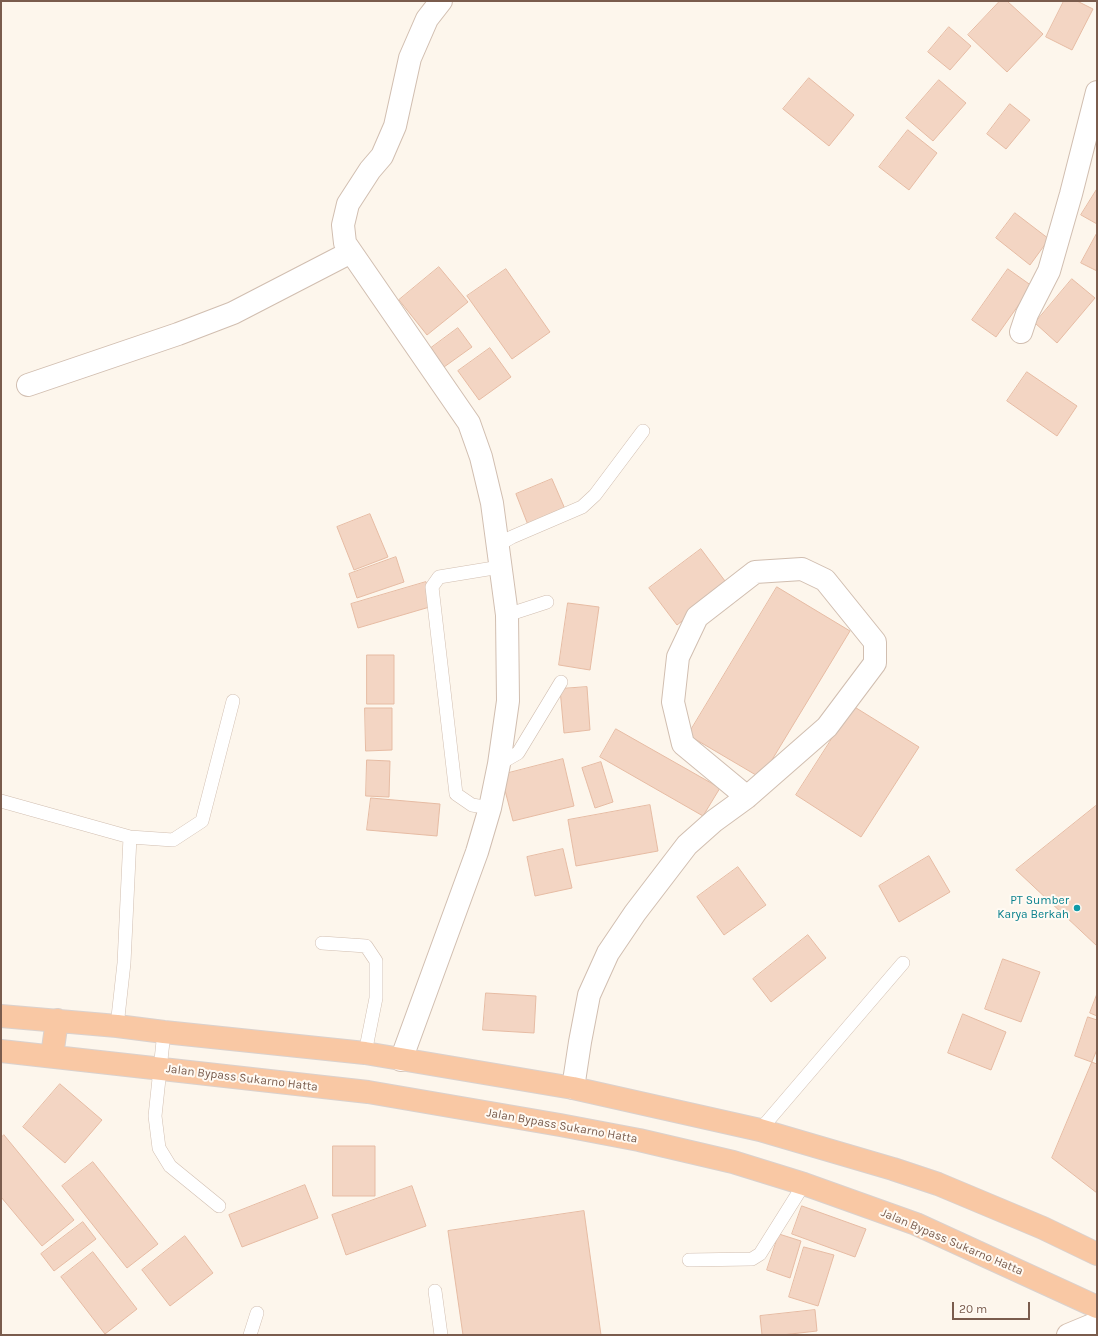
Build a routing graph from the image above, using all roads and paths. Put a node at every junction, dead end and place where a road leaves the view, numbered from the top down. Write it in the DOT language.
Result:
graph roads {
  1 [pos="441,1"];
  2 [pos="1097,92"];
  3 [pos="351,252"];
  4 [pos="1022,332"];
  5 [pos="28,386"];
  6 [pos="643,431"];
  7 [pos="498,545"];
  8 [pos="500,567"];
  9 [pos="547,602"];
  10 [pos="507,615"];
  11 [pos="561,682"];
  12 [pos="233,701"];
  13 [pos="499,764"];
  14 [pos="747,797"];
  15 [pos="1,801"];
  16 [pos="490,808"];
  17 [pos="130,837"];
  18 [pos="322,943"];
  19 [pos="903,963"];
  20 [pos="1,1016"];
  21 [pos="57,1020"];
  22 [pos="117,1026"];
  23 [pos="164,1032"];
  24 [pos="1,1051"];
  25 [pos="365,1054"];
  26 [pos="52,1056"];
  27 [pos="401,1060"];
  28 [pos="160,1068"];
  29 [pos="573,1088"];
  30 [pos="760,1130"];
  31 [pos="804,1184"];
  32 [pos="219,1206"];
  33 [pos="1097,1254"];
  34 [pos="690,1260"];
  35 [pos="435,1291"];
  36 [pos="1097,1307"];
  37 [pos="257,1314"];
  38 [pos="1097,1323"];
  39 [pos="250,1335"];
  40 [pos="441,1335"];
  41 [pos="1068,1335"];
  1 -- 3 [label="street"];
  2 -- 4 [label="street"];
  3 -- 5 [label="street"];
  3 -- 7 [label="street"];
  6 -- 7 [label="lane"];
  7 -- 8 [label="street"];
  8 -- 10 [label="street"];
  8 -- 16 [label="lane"];
  9 -- 10 [label="lane"];
  10 -- 13 [label="street"];
  11 -- 13 [label="lane"];
  12 -- 17 [label="lane"];
  13 -- 16 [label="street"];
  14 -- 14 [label="street"];
  14 -- 29 [label="street"];
  15 -- 17 [label="lane"];
  16 -- 27 [label="street"];
  17 -- 22 [label="lane"];
  18 -- 25 [label="lane"];
  19 -- 30 [label="lane"];
  20 -- 21 [label="highway"];
  21 -- 22 [label="highway"];
  21 -- 26 [label="highway"];
  22 -- 23 [label="highway"];
  23 -- 25 [label="highway"];
  23 -- 28 [label="lane"];
  24 -- 26 [label="highway, Jalan Bypass Sukarno Hatta"];
  25 -- 27 [label="highway"];
  26 -- 28 [label="highway, Jalan Bypass Sukarno Hatta"];
  27 -- 29 [label="highway"];
  28 -- 31 [label="highway, Jalan Bypass Sukarno Hatta"];
  28 -- 32 [label="lane"];
  29 -- 30 [label="highway"];
  30 -- 33 [label="highway"];
  31 -- 34 [label="lane"];
  31 -- 36 [label="highway, Jalan Bypass Sukarno Hatta"];
  35 -- 40 [label="lane"];
  37 -- 39 [label="lane"];
  38 -- 41 [label="street"];
}
